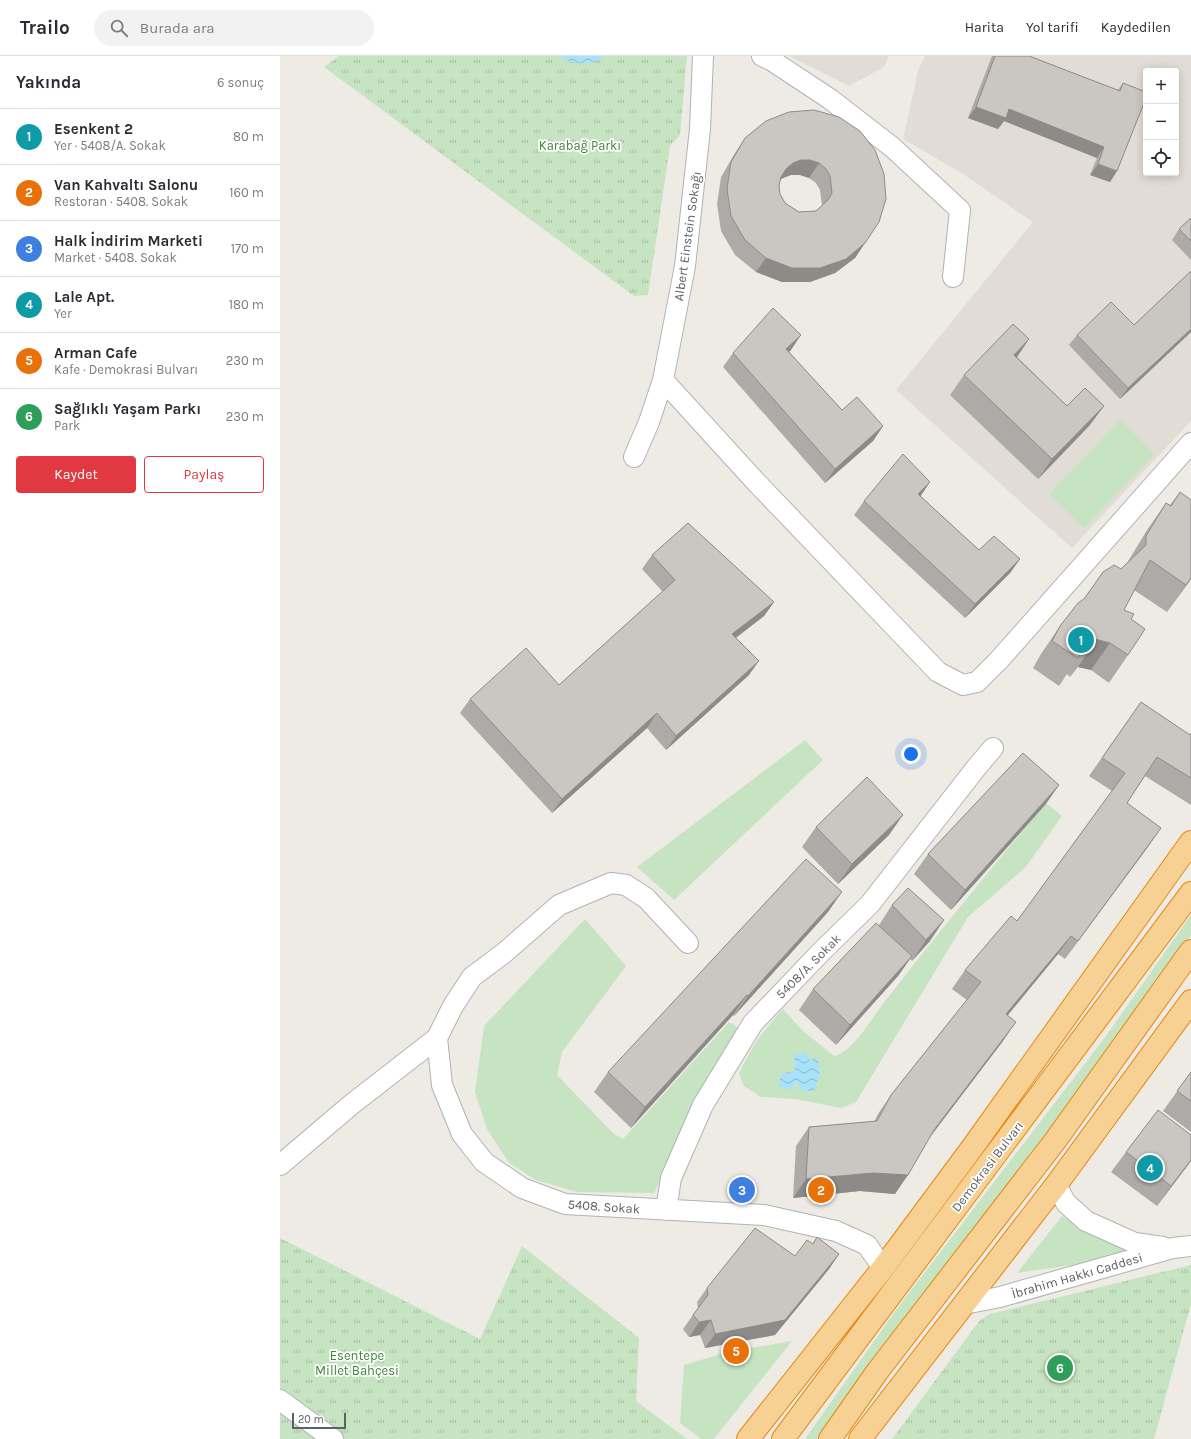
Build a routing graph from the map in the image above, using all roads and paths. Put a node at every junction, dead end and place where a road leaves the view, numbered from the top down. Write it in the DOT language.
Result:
graph roads {
  1 [pos="703,56"];
  2 [pos="762,56"];
  3 [pos="953,277"];
  4 [pos="663,380"];
  5 [pos="1191,443"];
  6 [pos="634,457"];
  7 [pos="993,748"];
  8 [pos="1191,842"];
  9 [pos="1191,893"];
  10 [pos="688,943"];
  11 [pos="1191,952"];
  12 [pos="1191,1001"];
  13 [pos="437,1038"];
  14 [pos="280,1165"];
  15 [pos="1056,1184"];
  16 [pos="666,1210"];
  17 [pos="1182,1247"];
  18 [pos="883,1268"];
  19 [pos="964,1304"];
  20 [pos="280,1400"];
  21 [pos="333,1439"];
  22 [pos="748,1439"];
  23 [pos="783,1439"];
  24 [pos="830,1439"];
  25 [pos="860,1439"];
  1 -- 4 [label="street, Albert Einstein Sokağı"];
  2 -- 3 [label="street"];
  4 -- 5 [label="street"];
  4 -- 6 [label="street, Albert Einstein Sokağı"];
  7 -- 16 [label="street, 5408/A. Sokak"];
  8 -- 18 [label="highway"];
  9 -- 23 [label="highway, Demokrasi Bulvarı"];
  10 -- 13 [label="street"];
  11 -- 24 [label="highway"];
  12 -- 15 [label="highway"];
  13 -- 14 [label="street"];
  13 -- 16 [label="street, 5408. Sokak"];
  15 -- 17 [label="street"];
  15 -- 19 [label="highway"];
  16 -- 18 [label="street, 5408. Sokak"];
  17 -- 19 [label="street, İbrahim Hakkı Caddesi"];
  18 -- 22 [label="highway"];
  19 -- 25 [label="highway"];
  20 -- 21 [label="street"];
}
